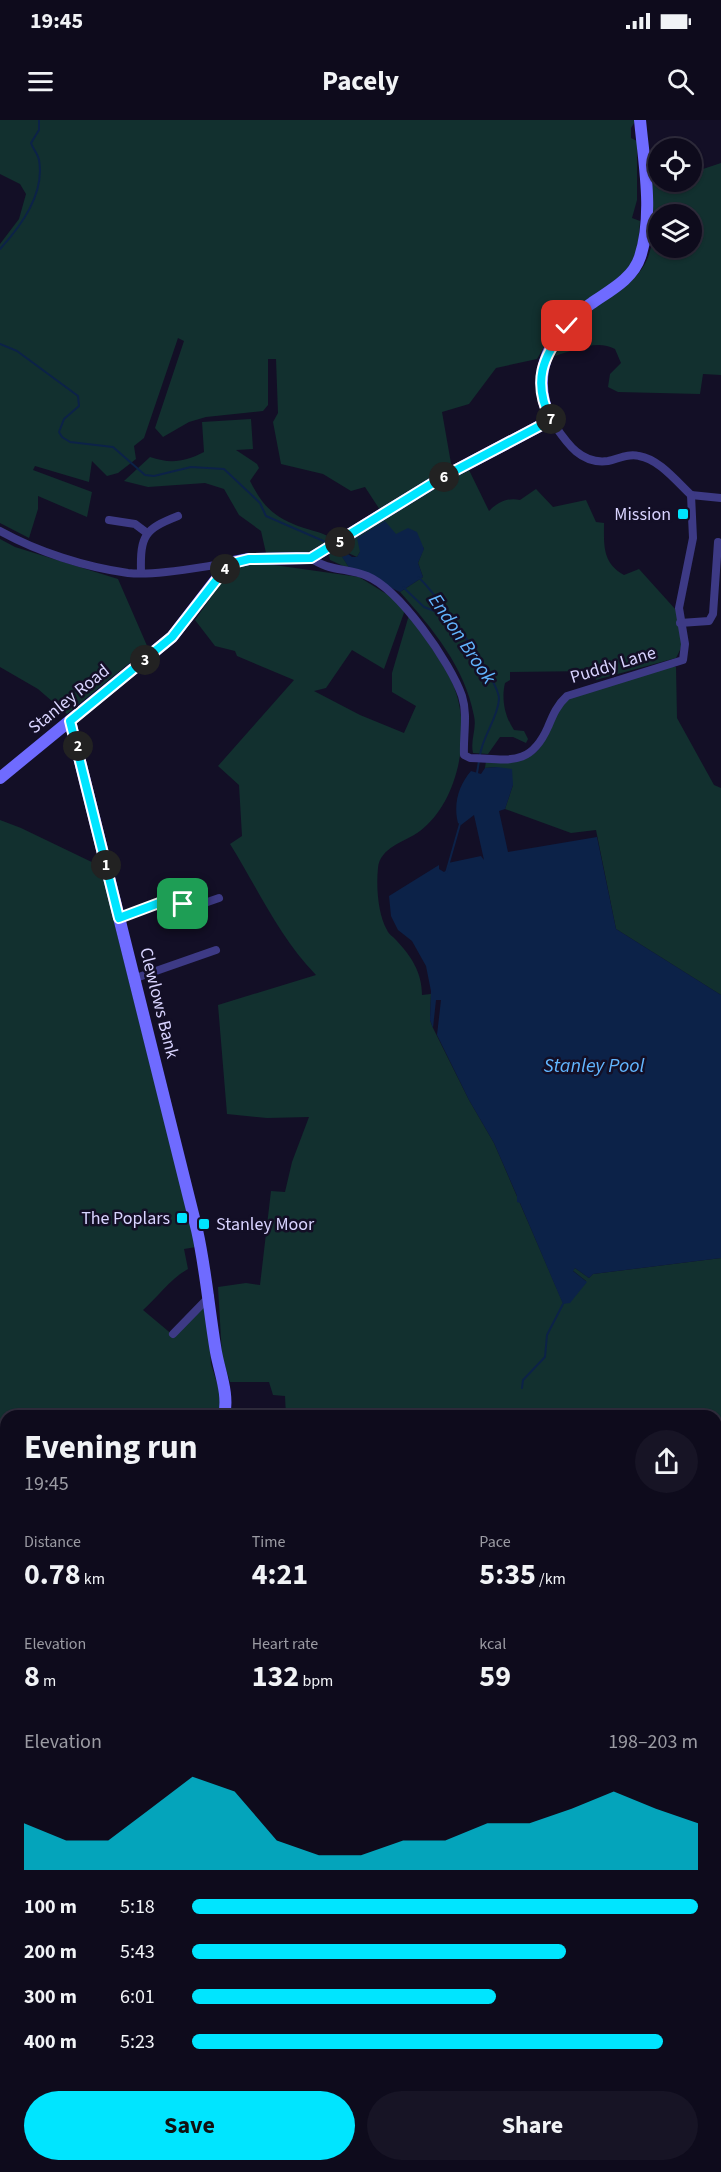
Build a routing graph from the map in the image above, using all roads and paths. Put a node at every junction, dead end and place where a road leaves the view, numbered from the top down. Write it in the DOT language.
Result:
graph roads {
  1 [pos="640,120"];
  2 [pos="551,420"];
  3 [pos="691,495"];
  4 [pos="721,498"];
  5 [pos="178,516"];
  6 [pos="109,520"];
  7 [pos="0,531"];
  8 [pos="147,533"];
  9 [pos="718,542"];
  10 [pos="311,558"];
  11 [pos="229,564"];
  12 [pos="141,572"];
  13 [pos="680,623"];
  14 [pos="70,721"];
  15 [pos="0,778"];
  16 [pos="219,898"];
  17 [pos="119,918"];
  18 [pos="216,950"];
  19 [pos="133,979"];
  20 [pos="210,1296"];
  21 [pos="173,1334"];
  22 [pos="224,1410"];
  1 -- 2 [label="street"];
  2 -- 3 [label="street"];
  2 -- 10 [label="street"];
  3 -- 4 [label="street"];
  3 -- 13 [label="street, Puddy Lane"];
  5 -- 8 [label="street"];
  6 -- 8 [label="street"];
  7 -- 12 [label="street"];
  8 -- 12 [label="street"];
  9 -- 13 [label="street"];
  10 -- 11 [label="street"];
  10 -- 13 [label="street, Puddy Lane"];
  11 -- 12 [label="street"];
  11 -- 14 [label="street, Stanley Road"];
  14 -- 15 [label="street, Stanley Road"];
  14 -- 17 [label="street, Clewlows Bank"];
  16 -- 17 [label="street"];
  17 -- 19 [label="street, Clewlows Bank"];
  18 -- 19 [label="street"];
  19 -- 20 [label="street, Clewlows Bank"];
  20 -- 21 [label="street"];
  20 -- 22 [label="street, Clewlows Bank"];
}
